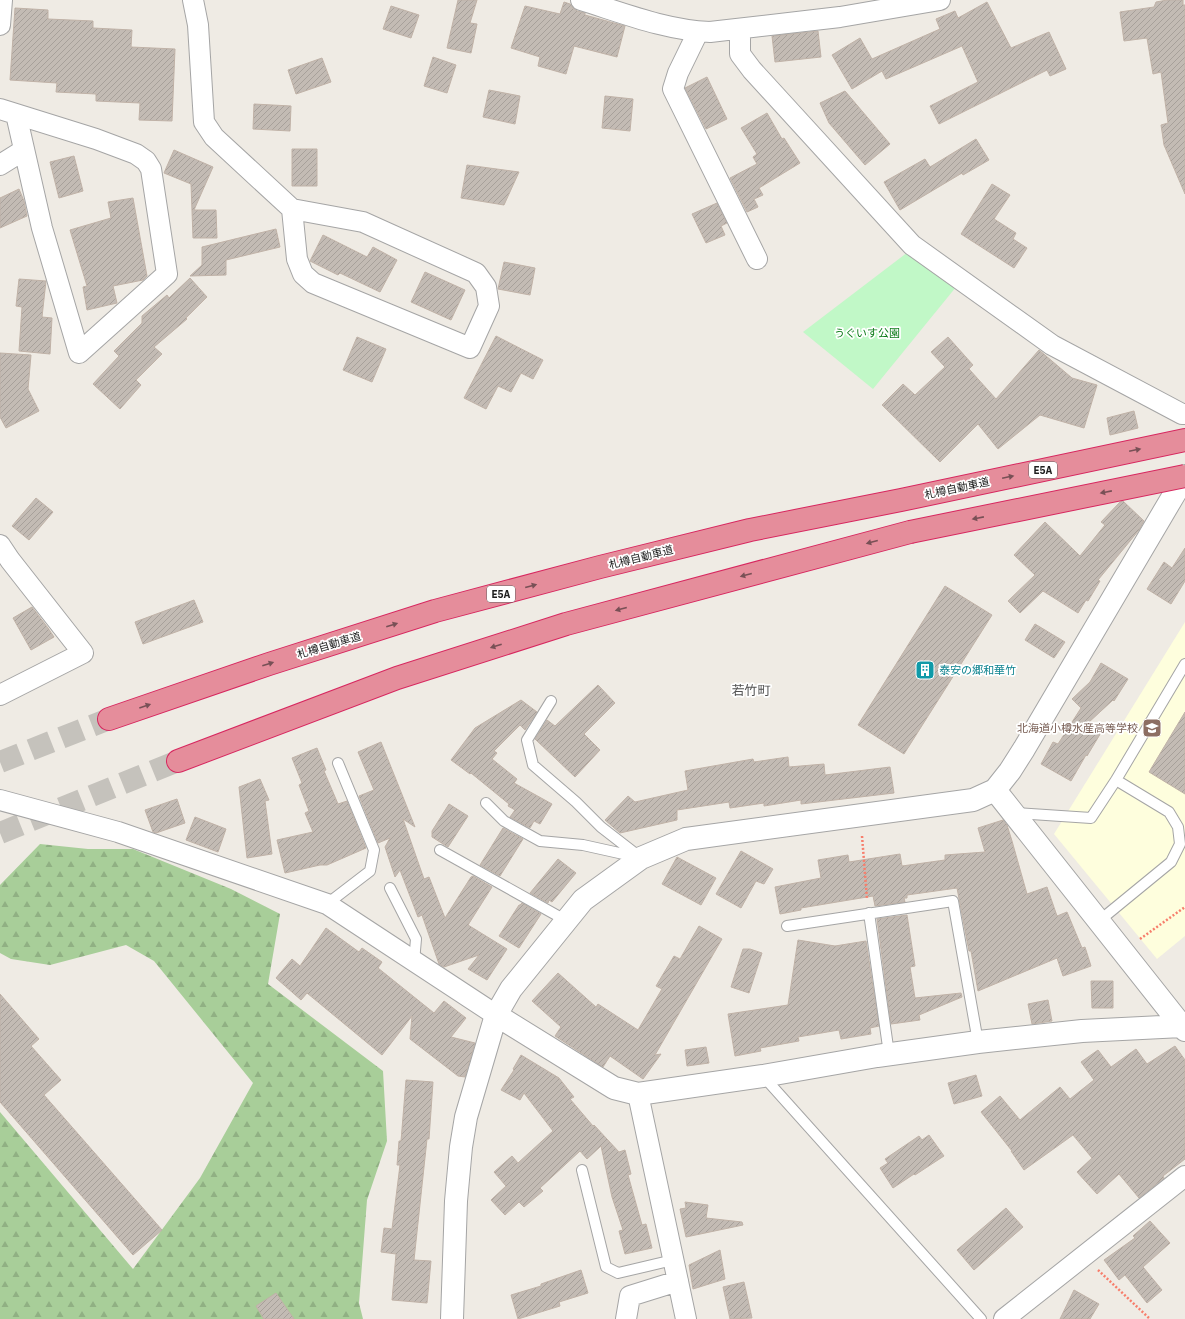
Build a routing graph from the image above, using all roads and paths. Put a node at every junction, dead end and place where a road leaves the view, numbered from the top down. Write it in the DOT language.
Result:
graph roads {
  1 [pos="2,0"];
  2 [pos="193,0"];
  3 [pos="581,0"];
  4 [pos="940,0"];
  5 [pos="0,25"];
  6 [pos="740,30"];
  7 [pos="698,32"];
  8 [pos="8,111"];
  9 [pos="24,150"];
  10 [pos="0,165"];
  11 [pos="292,209"];
  12 [pos="757,259"];
  13 [pos="1185,414"];
  14 [pos="1185,440"];
  15 [pos="1185,476"];
  16 [pos="0,545"];
  17 [pos="1185,664"];
  18 [pos="0,695"];
  19 [pos="551,701"];
  20 [pos="108,719"];
  21 [pos="178,761"];
  22 [pos="338,763"];
  23 [pos="1116,780"];
  24 [pos="995,790"];
  25 [pos="0,800"];
  26 [pos="486,803"];
  27 [pos="1014,813"];
  28 [pos="860,815"];
  29 [pos="440,850"];
  30 [pos="641,858"];
  31 [pos="390,888"];
  32 [pos="327,904"];
  33 [pos="1185,907"];
  34 [pos="869,913"];
  35 [pos="566,921"];
  36 [pos="1099,921"];
  37 [pos="787,926"];
  38 [pos="1123,952"];
  39 [pos="414,962"];
  40 [pos="496,1015"];
  41 [pos="1183,1028"];
  42 [pos="978,1042"];
  43 [pos="889,1054"];
  44 [pos="762,1076"];
  45 [pos="638,1094"];
  46 [pos="582,1170"];
  47 [pos="1185,1176"];
  48 [pos="1084,1256"];
  49 [pos="673,1260"];
  50 [pos="678,1281"];
  51 [pos="452,1319"];
  52 [pos="626,1319"];
  53 [pos="686,1319"];
  54 [pos="981,1319"];
  55 [pos="1004,1319"];
  56 [pos="1150,1319"];
  1 -- 5 [label="street"];
  2 -- 11 [label="street"];
  3 -- 7 [label="street"];
  4 -- 6 [label="street"];
  6 -- 7 [label="street"];
  6 -- 13 [label="street"];
  7 -- 12 [label="street"];
  8 -- 9 [label="street"];
  8 -- 9 [label="street"];
  9 -- 10 [label="street"];
  11 -- 11 [label="street"];
  20 -- 14 [label="highway, 札樽自動車道 / E5A, one-way"];
  15 -- 21 [label="highway, one-way, bridge"];
  15 -- 24 [label="street"];
  16 -- 18 [label="street"];
  17 -- 23 [label="lane"];
  19 -- 30 [label="lane"];
  22 -- 32 [label="lane"];
  23 -- 27 [label="lane"];
  23 -- 36 [label="lane"];
  24 -- 27 [label="street"];
  24 -- 28 [label="street"];
  25 -- 32 [label="street"];
  26 -- 30 [label="lane"];
  27 -- 36 [label="street"];
  28 -- 30 [label="street"];
  28 -- 34 [label="path"];
  29 -- 35 [label="lane"];
  30 -- 35 [label="street"];
  31 -- 39 [label="lane"];
  32 -- 39 [label="street"];
  33 -- 38 [label="path"];
  34 -- 37 [label="lane"];
  34 -- 42 [label="lane"];
  34 -- 43 [label="lane"];
  35 -- 40 [label="street"];
  36 -- 38 [label="street"];
  38 -- 41 [label="street"];
  39 -- 40 [label="street"];
  40 -- 45 [label="street"];
  40 -- 51 [label="street"];
  41 -- 42 [label="street"];
  42 -- 43 [label="street"];
  43 -- 44 [label="street"];
  44 -- 45 [label="street"];
  44 -- 54 [label="lane"];
  45 -- 49 [label="street"];
  46 -- 49 [label="lane"];
  47 -- 48 [label="street"];
  48 -- 55 [label="street"];
  48 -- 56 [label="path"];
  49 -- 50 [label="street"];
  50 -- 52 [label="street"];
  50 -- 53 [label="street"];
}
